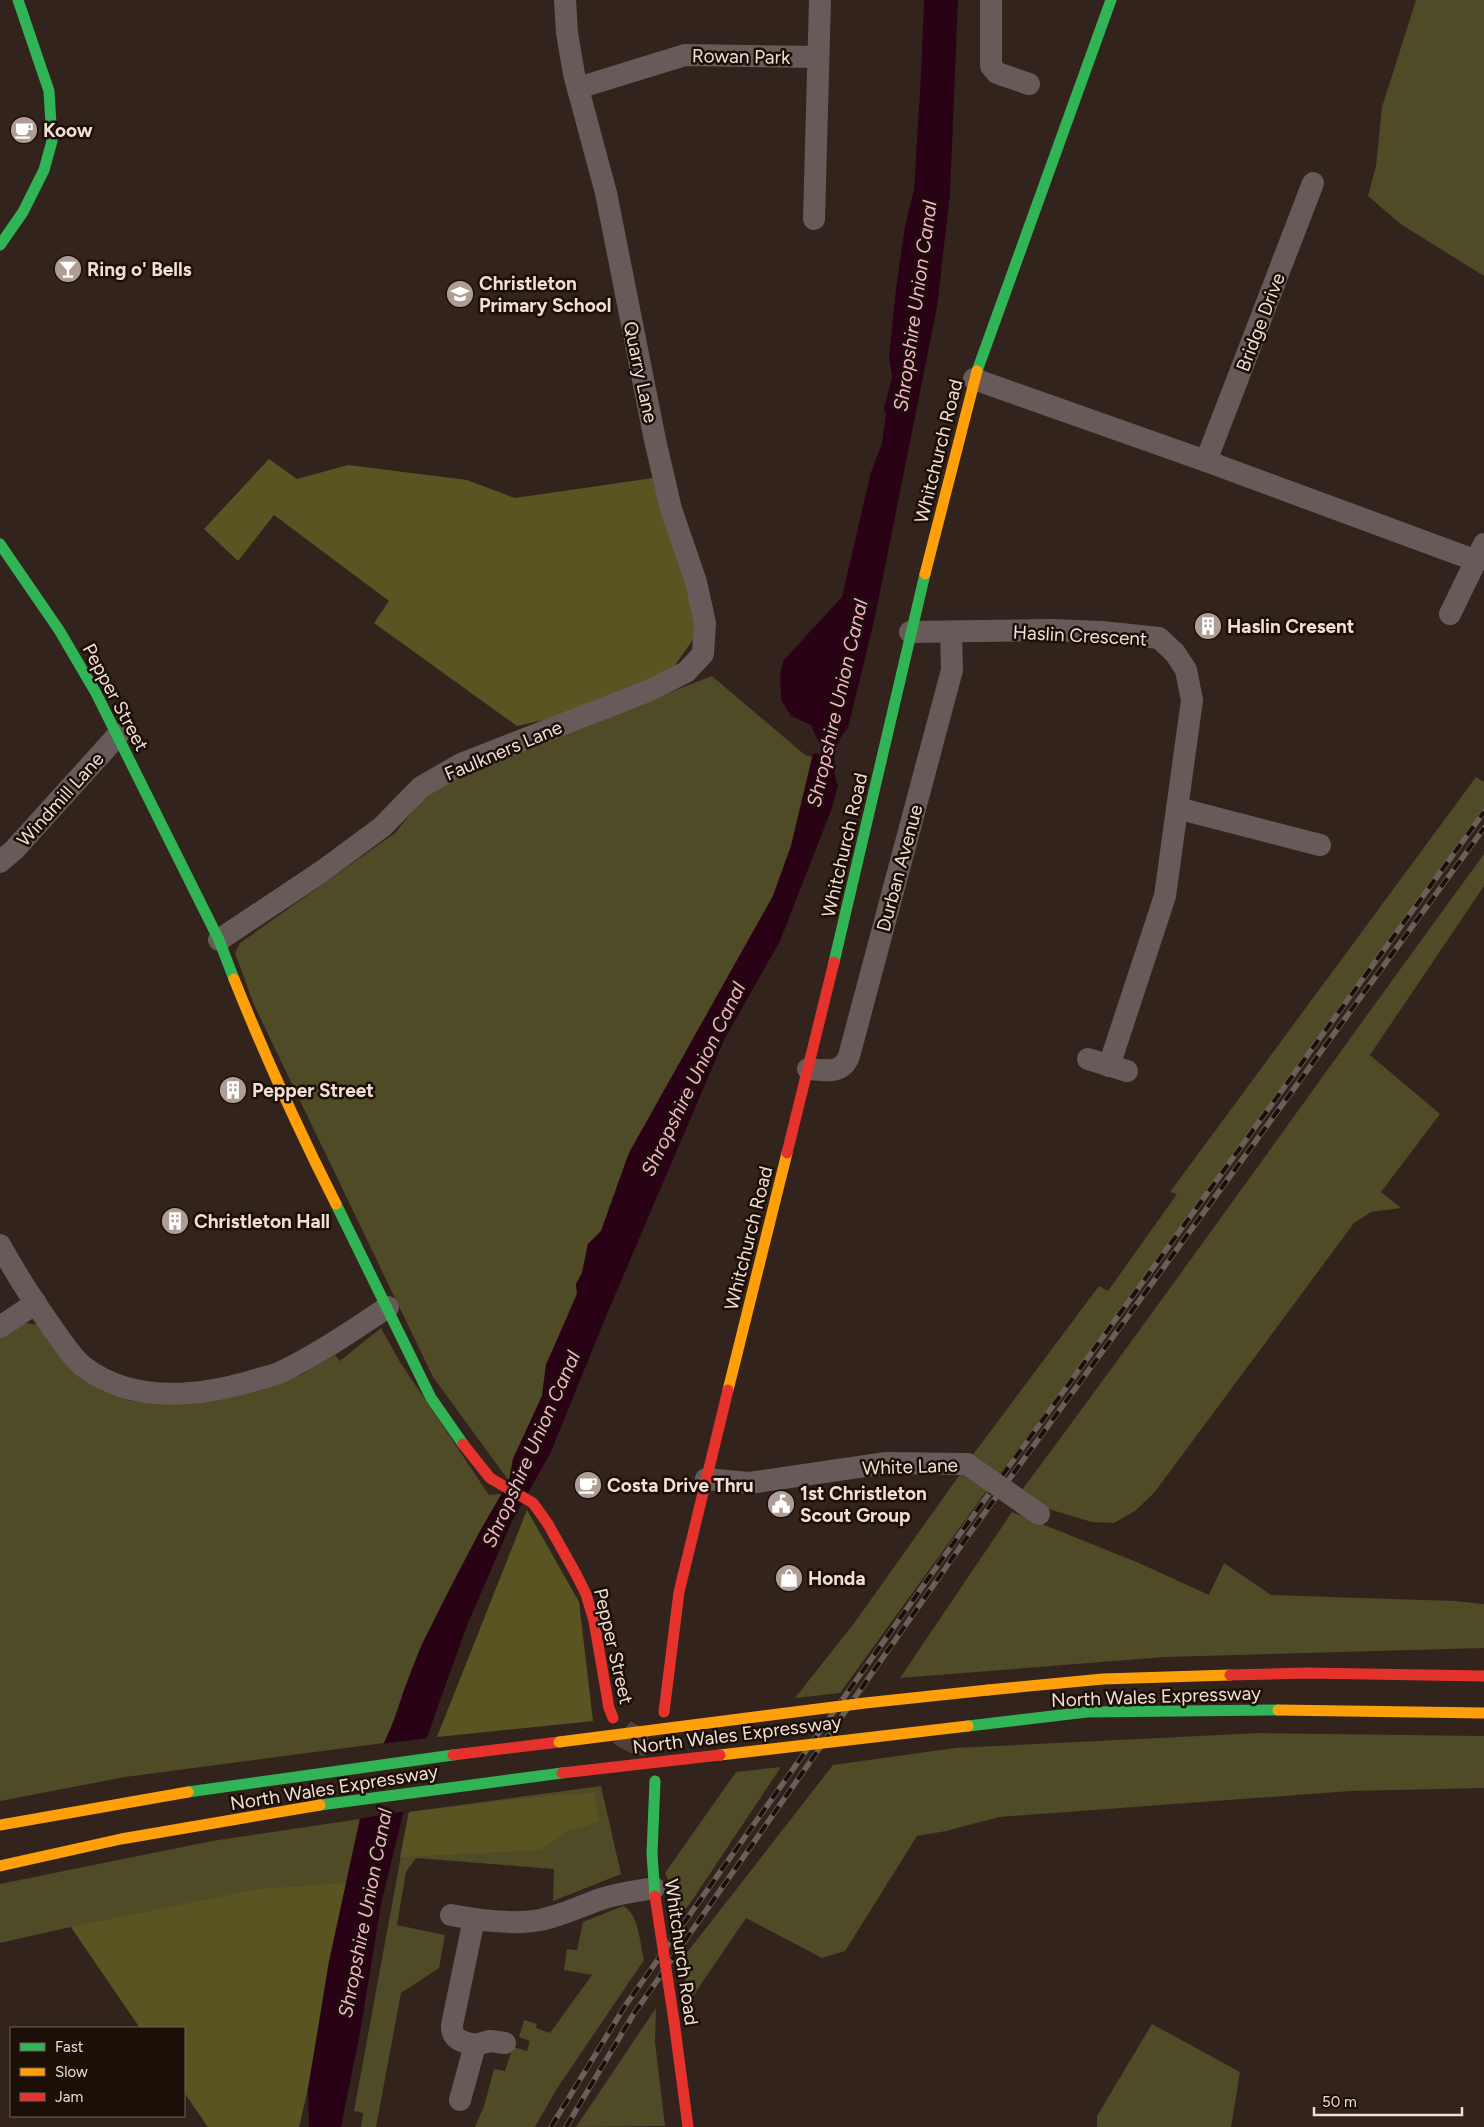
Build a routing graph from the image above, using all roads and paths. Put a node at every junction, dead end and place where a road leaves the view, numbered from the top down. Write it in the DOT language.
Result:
graph roads {
  1 [pos="18,0"];
  2 [pos="565,0"];
  3 [pos="820,0"];
  4 [pos="991,0"];
  5 [pos="1111,0"];
  6 [pos="818,57"];
  7 [pos="1029,84"];
  8 [pos="578,88"];
  9 [pos="1313,183"];
  10 [pos="814,219"];
  11 [pos="0,245"];
  12 [pos="974,379"];
  13 [pos="1206,461"];
  14 [pos="0,544"];
  15 [pos="1480,553"];
  16 [pos="1450,614"];
  17 [pos="910,632"];
  18 [pos="951,632"];
  19 [pos="703,654"];
  20 [pos="118,735"];
  21 [pos="1177,808"];
  22 [pos="1320,845"];
  23 [pos="0,862"];
  24 [pos="219,940"];
  25 [pos="1108,1066"];
  26 [pos="808,1069"];
  27 [pos="0,1245"];
  28 [pos="36,1304"];
  29 [pos="388,1307"];
  30 [pos="0,1327"];
  31 [pos="706,1479"];
  32 [pos="1039,1514"];
  33 [pos="1484,1676"];
  34 [pos="664,1712"];
  35 [pos="1484,1713"];
  36 [pos="613,1718"];
  37 [pos="655,1781"];
  38 [pos="0,1825"];
  39 [pos="0,1866"];
  40 [pos="655,1892"];
  41 [pos="452,1915"];
  42 [pos="474,1919"];
  43 [pos="506,2043"];
  44 [pos="475,2045"];
  45 [pos="460,2100"];
  46 [pos="688,2127"];
  1 -- 11 [label="main road"];
  2 -- 8 [label="street, Quarry Lane"];
  3 -- 6 [label="street, Rowan Park"];
  4 -- 7 [label="street"];
  5 -- 12 [label="main road, Whitchurch Road"];
  6 -- 8 [label="street, Rowan Park"];
  6 -- 10 [label="street, Rowan Park"];
  8 -- 19 [label="street, Quarry Lane"];
  9 -- 13 [label="street, Bridge Drive"];
  12 -- 13 [label="street"];
  12 -- 17 [label="main road, Whitchurch Road"];
  13 -- 15 [label="street"];
  14 -- 20 [label="main road, Pepper Street"];
  15 -- 16 [label="street"];
  17 -- 18 [label="street, Haslin Crescent"];
  17 -- 26 [label="main road, Whitchurch Road"];
  18 -- 21 [label="street, Haslin Crescent"];
  18 -- 26 [label="street, Durban Avenue"];
  19 -- 24 [label="street, Faulkners Lane"];
  20 -- 23 [label="street, Windmill Lane"];
  20 -- 24 [label="main road, Pepper Street"];
  21 -- 22 [label="street"];
  21 -- 25 [label="street, Haslin Crescent"];
  24 -- 29 [label="main road, Pepper Street"];
  26 -- 31 [label="main road, Whitchurch Road"];
  27 -- 28 [label="street"];
  28 -- 29 [label="street"];
  28 -- 30 [label="street"];
  29 -- 36 [label="main road, Pepper Street"];
  31 -- 32 [label="street, White Lane, bridge"];
  31 -- 34 [label="main road, Whitchurch Road"];
  33 -- 38 [label="main road, North Wales Expressway, bridge"];
  35 -- 39 [label="main road, North Wales Expressway, bridge"];
  37 -- 40 [label="main road, Whitchurch Road"];
  40 -- 42 [label="street"];
  40 -- 46 [label="main road, Whitchurch Road, bridge"];
  41 -- 42 [label="street"];
  42 -- 44 [label="street"];
  43 -- 44 [label="street"];
  44 -- 45 [label="street"];
}
